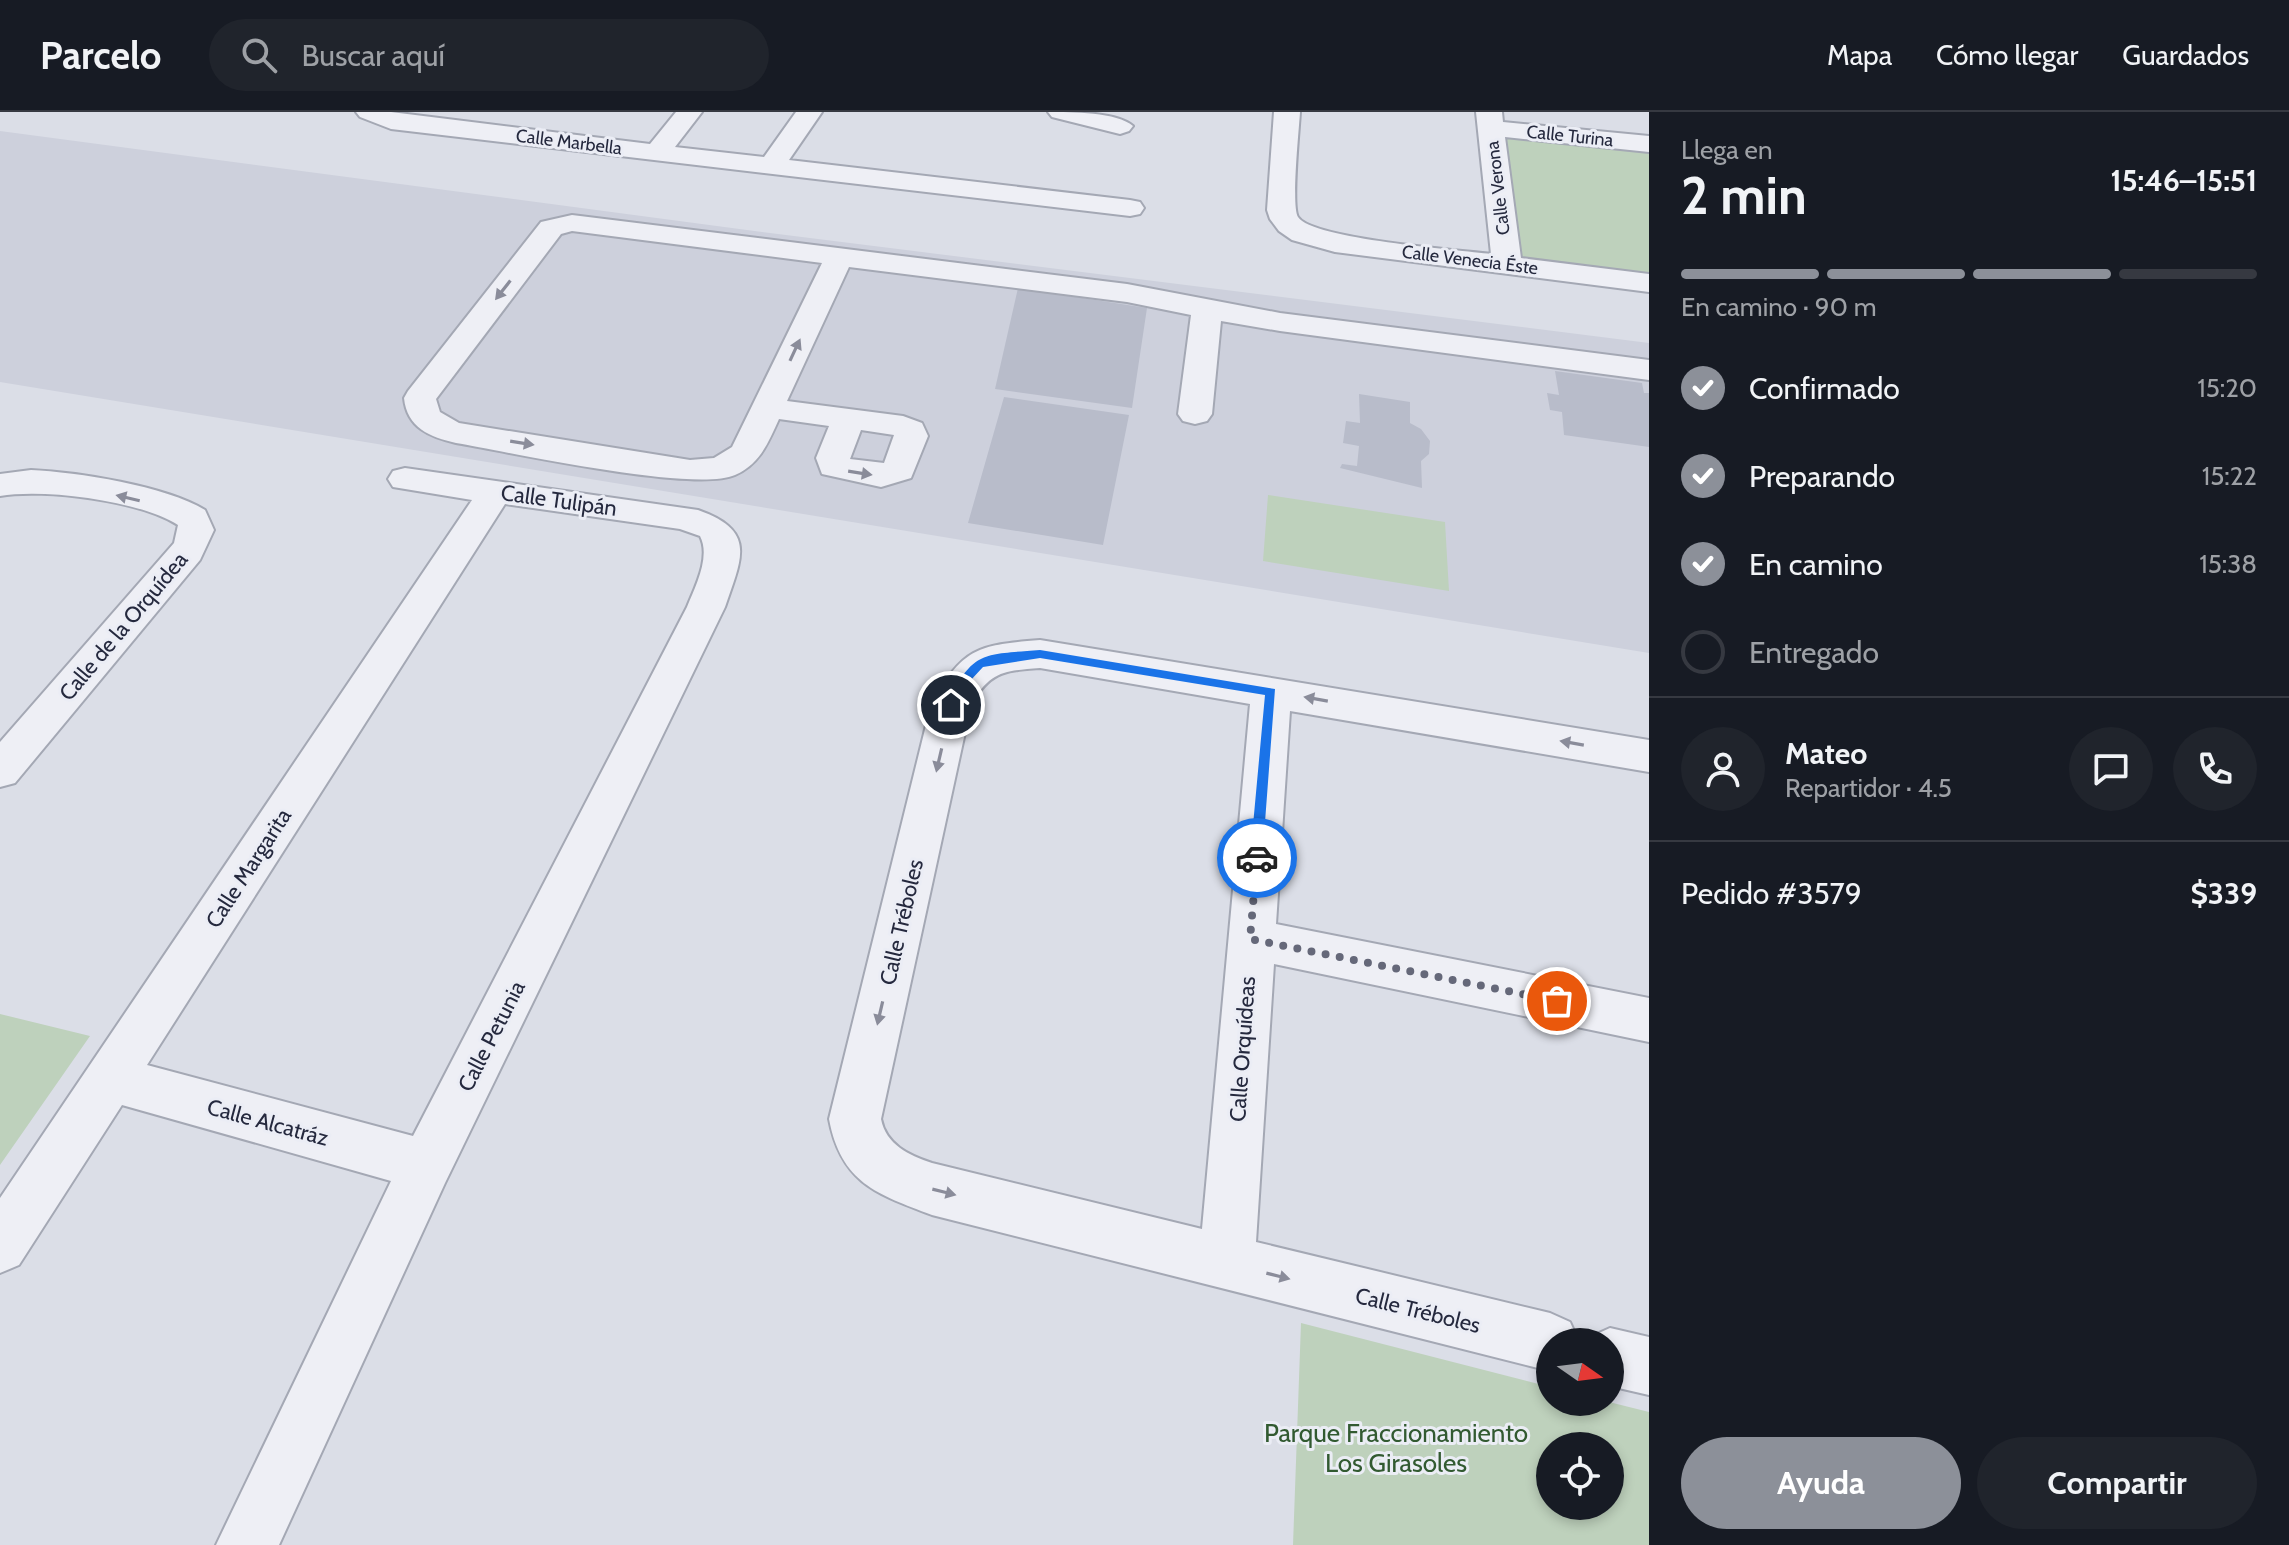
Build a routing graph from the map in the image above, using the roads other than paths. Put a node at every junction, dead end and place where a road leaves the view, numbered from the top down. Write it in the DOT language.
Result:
graph roads {
  1 [pos="369,112"];
  2 [pos="689,112"];
  3 [pos="809,112"];
  4 [pos="1287,112"];
  5 [pos="1076,113"];
  6 [pos="1490,120"];
  7 [pos="1120,126"];
  8 [pos="1649,144"];
  9 [pos="657,152"];
  10 [pos="772,165"];
  11 [pos="1130,208"];
  12 [pos="839,257"];
  13 [pos="1507,265"];
  14 [pos="1649,283"];
  15 [pos="1207,309"];
  16 [pos="1649,370"];
  17 [pos="767,408"];
  18 [pos="1195,414"];
  19 [pos="849,418"];
  20 [pos="405,479"];
  21 [pos="0,485"];
  22 [pos="496,491"];
  23 [pos="713,528"];
  24 [pos="1271,692"];
  25 [pos="1649,756"];
  26 [pos="0,771"];
  27 [pos="1250,939"];
  28 [pos="1649,1020"];
  29 [pos="110,1078"];
  30 [pos="426,1165"];
  31 [pos="0,1246"];
  32 [pos="1227,1264"];
  33 [pos="1536,1339"];
  34 [pos="1624,1360"];
  35 [pos="1649,1366"];
  36 [pos="247,1545"];
  1 -- 9 [label="street, Calle Marbella"];
  2 -- 9 [label="street"];
  3 -- 10 [label="street"];
  4 -- 13 [label="street, Calle Venecia Éste"];
  5 -- 7 [label="street"];
  6 -- 8 [label="street, Calle Turina"];
  6 -- 13 [label="street, Calle Verona"];
  9 -- 10 [label="street, Calle Marbella"];
  10 -- 11 [label="street, Calle Marbella"];
  12 -- 15 [label="street"];
  17 -- 12 [label="street, one-way"];
  12 -- 17 [label="street, one-way"];
  13 -- 14 [label="street, Calle Venecia Éste"];
  15 -- 16 [label="street"];
  15 -- 18 [label="street"];
  17 -- 19 [label="street"];
  20 -- 22 [label="street, Calle Tulipán"];
  26 -- 21 [label="street, Calle de la Orquídea, one-way"];
  22 -- 23 [label="street, Calle Tulipán"];
  22 -- 29 [label="street, Calle Margarita"];
  23 -- 30 [label="street, Calle Petunia"];
  25 -- 24 [label="street, Calle Tréboles, one-way"];
  24 -- 27 [label="street, Calle Orquídeas"];
  24 -- 32 [label="street, Calle Tréboles, one-way"];
  27 -- 28 [label="street"];
  27 -- 32 [label="street, Calle Orquídeas"];
  29 -- 30 [label="street, Calle Alcatráz"];
  29 -- 31 [label="street, Calle Margarita"];
  30 -- 36 [label="street, Calle Petunia"];
  32 -- 33 [label="street, Calle Tréboles, one-way"];
  34 -- 35 [label="street"];
}
